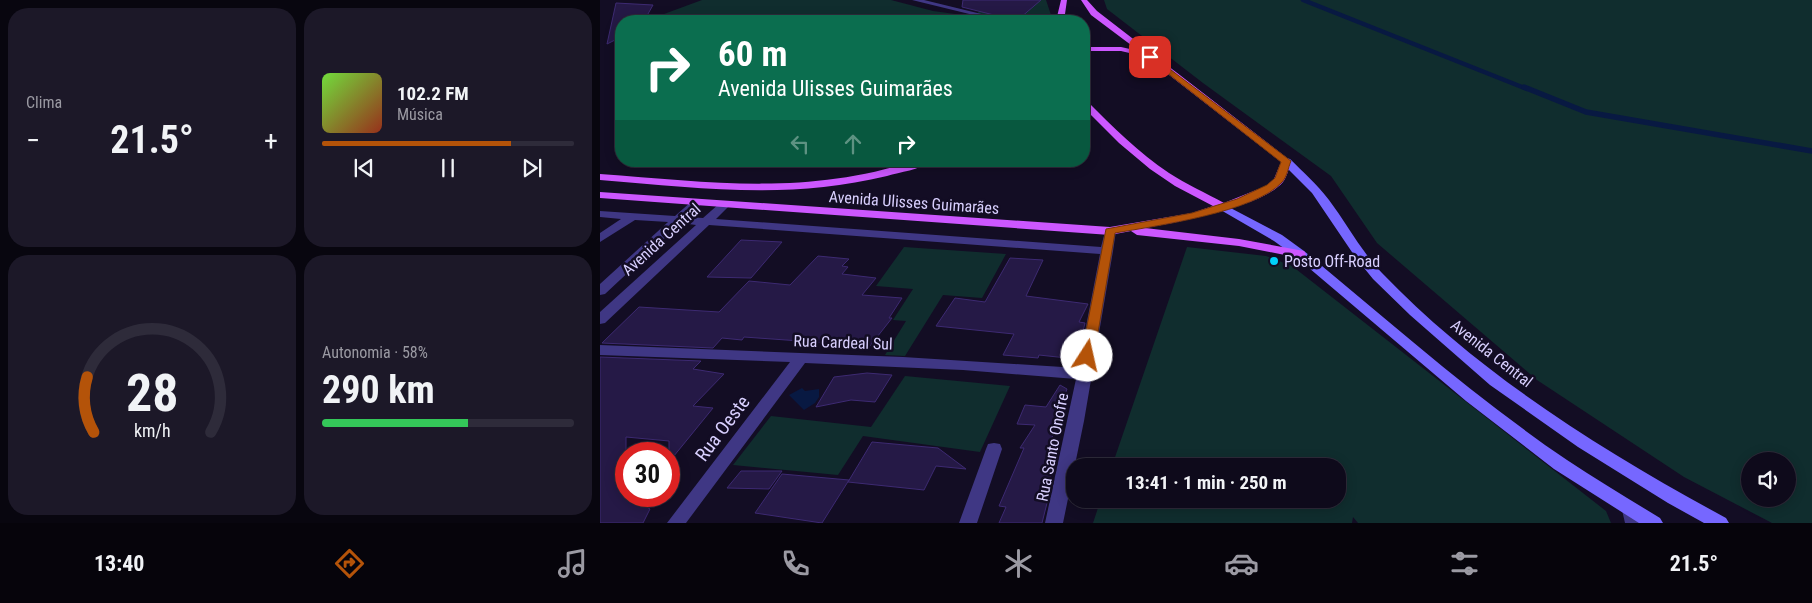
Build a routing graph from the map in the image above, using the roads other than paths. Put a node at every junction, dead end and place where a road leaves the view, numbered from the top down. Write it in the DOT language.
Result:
graph roads {
  1 [pos="915,0"];
  2 [pos="1064,0"];
  3 [pos="1084,0"];
  4 [pos="980,15"];
  5 [pos="1061,15"];
  6 [pos="1090,50"];
  7 [pos="1150,57"];
  8 [pos="1090,109"];
  9 [pos="1286,161"];
  10 [pos="907,167"];
  11 [pos="605,177"];
  12 [pos="600,185"];
  13 [pos="600,195"];
  14 [pos="696,204"];
  15 [pos="724,206"];
  16 [pos="1223,207"];
  17 [pos="600,214"];
  18 [pos="632,217"];
  19 [pos="676,221"];
  20 [pos="705,223"];
  21 [pos="1117,230"];
  22 [pos="600,238"];
  23 [pos="1107,252"];
  24 [pos="1300,254"];
  25 [pos="600,291"];
  26 [pos="600,320"];
  27 [pos="600,350"];
  28 [pos="801,358"];
  29 [pos="1084,374"];
  30 [pos="994,449"];
  31 [pos="1633,517"];
  32 [pos="676,523"];
  33 [pos="968,523"];
  34 [pos="1054,523"];
  35 [pos="1654,523"];
  36 [pos="1720,523"];
  1 -- 4 [label="street"];
  2 -- 5 [label="main road"];
  3 -- 7 [label="main road"];
  6 -- 7 [label="main road"];
  7 -- 9 [label="main road"];
  8 -- 16 [label="main road"];
  9 -- 16 [label="main road, Avenida Ulisses Guimarães"];
  9 -- 36 [label="main road, Avenida Central"];
  10 -- 11 [label="main road, Avenida Ulisses Guimarães"];
  11 -- 12 [label="main road"];
  13 -- 14 [label="main road, Avenida Ulisses Guimarães"];
  14 -- 15 [label="main road, Avenida Ulisses Guimarães"];
  14 -- 19 [label="street, Avenida Central"];
  15 -- 20 [label="street, Avenida Central"];
  15 -- 21 [label="main road, Avenida Ulisses Guimarães"];
  16 -- 21 [label="main road, Avenida Ulisses Guimarães"];
  16 -- 24 [label="main road"];
  17 -- 18 [label="street"];
  18 -- 19 [label="street"];
  18 -- 22 [label="street"];
  19 -- 20 [label="street"];
  19 -- 25 [label="street, Avenida Central"];
  20 -- 23 [label="street"];
  20 -- 26 [label="street, Avenida Central"];
  21 -- 23 [label="street, Rua Santo Onofre"];
  21 -- 24 [label="main road"];
  23 -- 29 [label="street, Rua Santo Onofre"];
  24 -- 31 [label="main road"];
  27 -- 28 [label="street, Rua Cardeal Sul"];
  28 -- 29 [label="street, Rua Cardeal Sul"];
  28 -- 32 [label="street, Rua Oeste"];
  29 -- 34 [label="street, Rua Santo Onofre"];
  30 -- 33 [label="street"];
  31 -- 35 [label="main road"];
}
